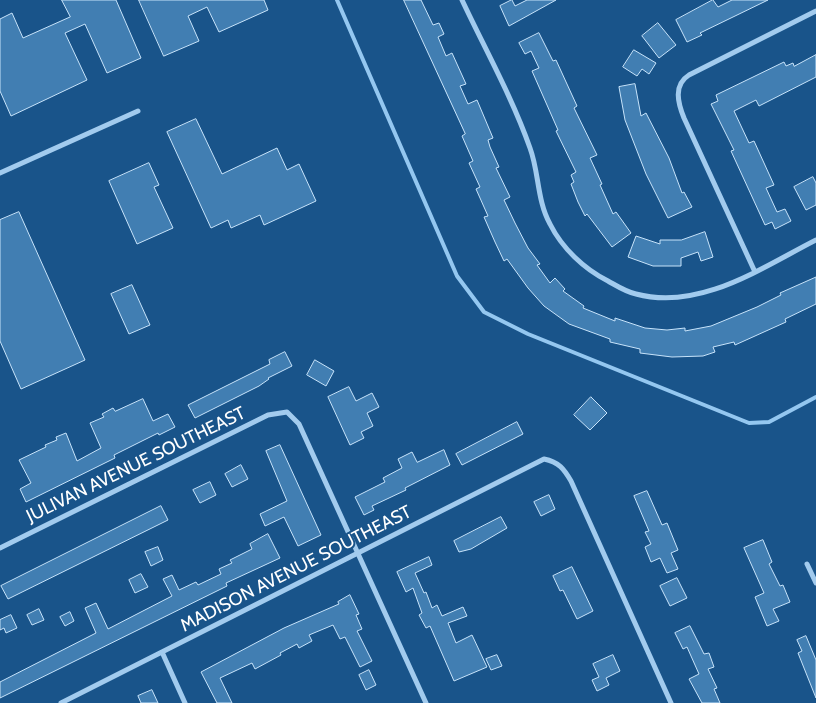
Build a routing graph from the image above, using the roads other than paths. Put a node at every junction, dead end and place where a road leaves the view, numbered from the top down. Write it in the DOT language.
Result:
graph roads {
  1 [pos="462,0"];
  2 [pos="816,11"];
  3 [pos="138,111"];
  4 [pos="0,173"];
  5 [pos="816,240"];
  6 [pos="754,272"];
  7 [pos="0,548"];
  8 [pos="358,553"];
  9 [pos="807,564"];
  10 [pos="816,582"];
  11 [pos="162,652"];
  12 [pos="60,703"];
  13 [pos="185,703"];
  14 [pos="426,703"];
  15 [pos="671,703"];
  1 -- 6 [label="street"];
  2 -- 6 [label="street"];
  3 -- 4 [label="street"];
  5 -- 6 [label="street"];
  7 -- 8 [label="street, JULIVAN AVENUE SOUTHEAST"];
  8 -- 11 [label="street, MADISON AVENUE SOUTHEAST"];
  8 -- 14 [label="street"];
  8 -- 15 [label="street, MADISON AVENUE SOUTHEAST"];
  9 -- 10 [label="street"];
  11 -- 12 [label="street, MADISON AVENUE SOUTHEAST"];
  11 -- 13 [label="street"];
}
